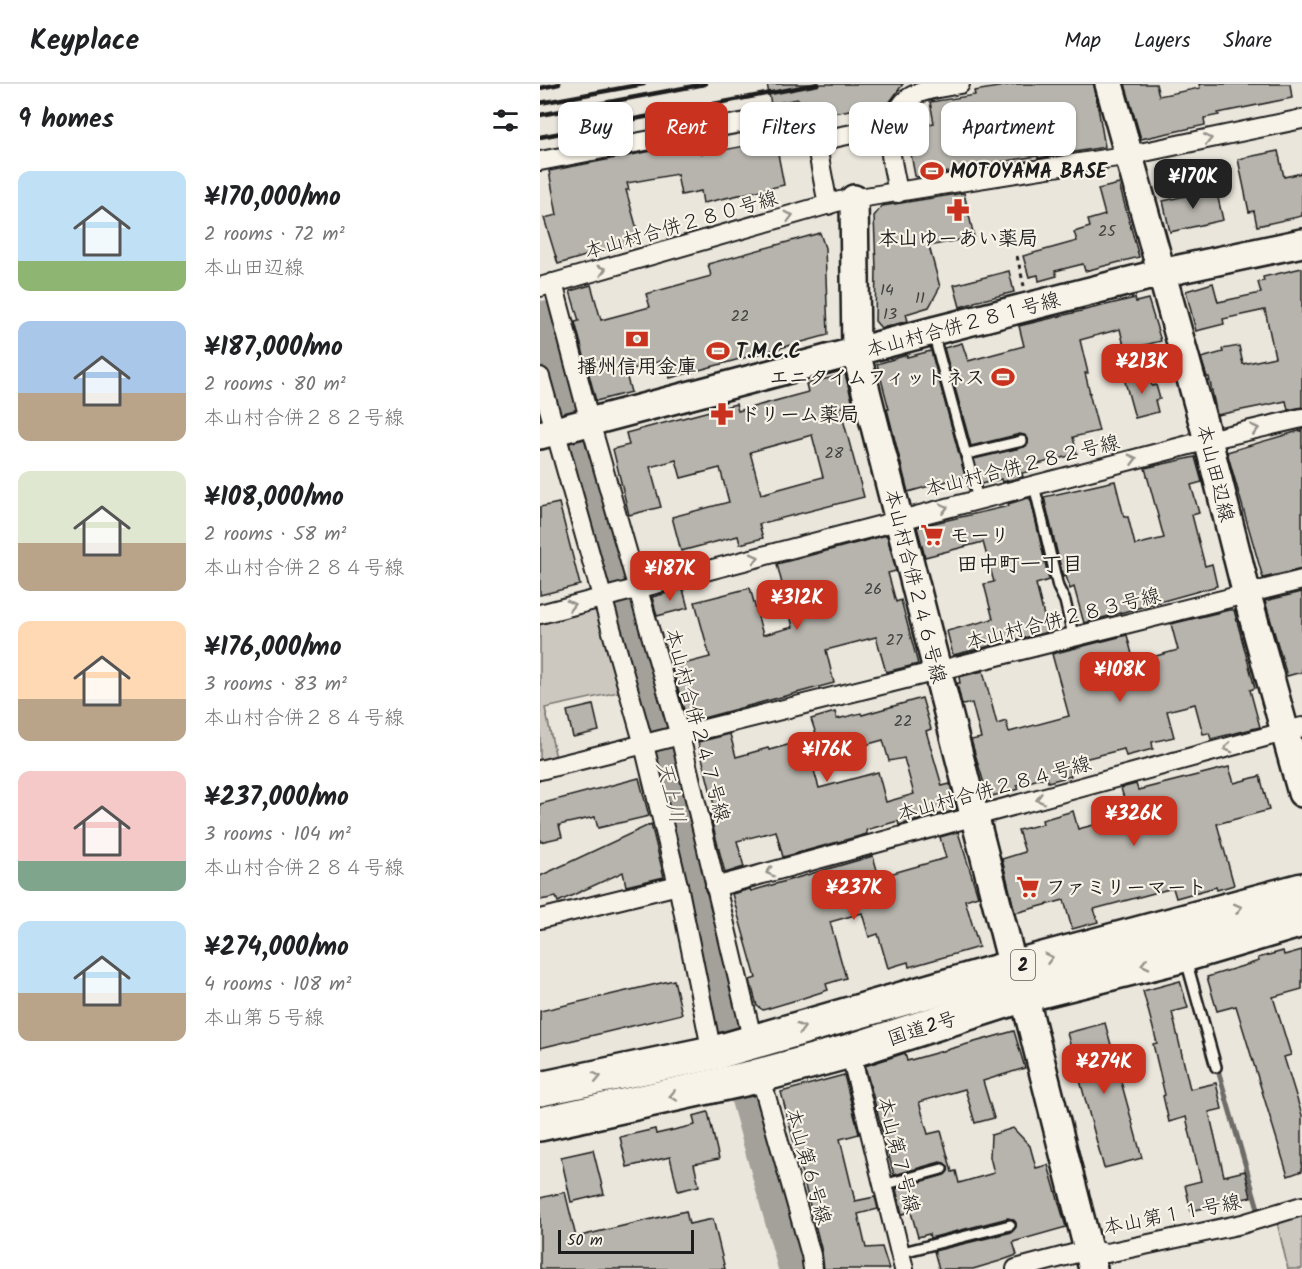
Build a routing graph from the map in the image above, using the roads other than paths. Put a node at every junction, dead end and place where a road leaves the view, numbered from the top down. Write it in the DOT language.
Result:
graph roads {
  1 [pos="960,84"];
  2 [pos="1109,84"];
  3 [pos="904,102"];
  4 [pos="1302,119"];
  5 [pos="740,123"];
  6 [pos="1130,155"];
  7 [pos="830,156"];
  8 [pos="893,156"];
  9 [pos="540,161"];
  10 [pos="898,193"];
  11 [pos="841,202"];
  12 [pos="1302,243"];
  13 [pos="1161,273"];
  14 [pos="546,285"];
  15 [pos="933,331"];
  16 [pos="856,352"];
  17 [pos="540,377"];
  18 [pos="1302,418"];
  19 [pos="590,422"];
  20 [pos="548,433"];
  21 [pos="1208,440"];
  22 [pos="1022,441"];
  23 [pos="966,454"];
  24 [pos="1034,485"];
  25 [pos="978,499"];
  26 [pos="900,520"];
  27 [pos="1302,580"];
  28 [pos="638,589"];
  29 [pos="1247,596"];
  30 [pos="602,597"];
  31 [pos="540,614"];
  32 [pos="1074,639"];
  33 [pos="937,673"];
  34 [pos="1293,730"];
  35 [pos="680,736"];
  36 [pos="644,745"];
  37 [pos="540,770"];
  38 [pos="1302,793"];
  39 [pos="974,817"];
  40 [pos="678,885"];
  41 [pos="716,887"];
  42 [pos="1302,890"];
  43 [pos="540,919"];
  44 [pos="1302,920"];
  45 [pos="1185,955"];
  46 [pos="1019,981"];
  47 [pos="733,1047"];
  48 [pos="850,1051"];
  49 [pos="1216,1068"];
  50 [pos="748,1078"];
  51 [pos="540,1089"];
  52 [pos="540,1124"];
  53 [pos="942,1168"];
  54 [pos="883,1185"];
  55 [pos="1302,1206"];
  56 [pos="1010,1225"];
  57 [pos="1090,1259"];
  58 [pos="902,1261"];
  59 [pos="813,1269"];
  60 [pos="1016,1269"];
  1 -- 3 [label="street"];
  2 -- 6 [label="street, 本山田辺線"];
  6 -- 4 [label="street, 本山村合併２８０号線, one-way"];
  5 -- 9 [label="street"];
  6 -- 10 [label="street, 本山村合併２８０号線"];
  6 -- 13 [label="street, 本山田辺線"];
  7 -- 11 [label="street"];
  8 -- 10 [label="street"];
  10 -- 11 [label="street, 本山村合併２８０号線"];
  14 -- 11 [label="street, 本山村合併２８０号線, one-way"];
  11 -- 16 [label="street, 本山村合併２４６号線"];
  12 -- 13 [label="street, 本山村合併２８１号線"];
  13 -- 15 [label="street, 本山村合併２８１号線"];
  13 -- 21 [label="street, 本山田辺線"];
  14 -- 19 [label="street, 本山村合併２４７号線"];
  15 -- 16 [label="street, 本山村合併２８１号線"];
  15 -- 23 [label="lane"];
  16 -- 19 [label="street, 本山村合併２８１号線"];
  16 -- 26 [label="street, 本山村合併２４６号線"];
  17 -- 20 [label="street"];
  21 -- 18 [label="street, 本山村合併２８２号線, one-way"];
  19 -- 20 [label="street, 本山村合併２８１号線"];
  19 -- 28 [label="street, 本山村合併２４７号線"];
  20 -- 30 [label="street"];
  24 -- 21 [label="street, 本山村合併２８２号線, one-way"];
  21 -- 29 [label="street, 本山田辺線"];
  22 -- 23 [label="lane"];
  23 -- 25 [label="lane"];
  24 -- 25 [label="street, 本山村合併２８２号線"];
  24 -- 32 [label="lane"];
  26 -- 25 [label="street, 本山村合併２８２号線, one-way"];
  28 -- 26 [label="street, 本山村合併２８２号線, one-way"];
  26 -- 33 [label="street, 本山村合併２４６号線"];
  27 -- 29 [label="street, 本山村合併２８３号線"];
  28 -- 30 [label="street, 本山村合併２８２号線"];
  28 -- 35 [label="street, 本山村合併２４７号線"];
  29 -- 32 [label="street, 本山村合併２８３号線"];
  29 -- 34 [label="street, 本山田辺線"];
  31 -- 30 [label="street, 本山村合併２８２号線, one-way"];
  30 -- 36 [label="street"];
  32 -- 33 [label="street, 本山村合併２８３号線"];
  33 -- 35 [label="street, 本山村合併２８３号線"];
  33 -- 39 [label="street, 本山村合併２４６号線"];
  34 -- 38 [label="street, 本山田辺線"];
  34 -- 39 [label="street, 本山村合併２８４号線, one-way"];
  35 -- 36 [label="street, 本山村合併２８３号線"];
  35 -- 41 [label="street, 本山村合併２４７号線"];
  36 -- 37 [label="street, 本山村合併２８３号線"];
  36 -- 40 [label="street"];
  39 -- 41 [label="street, 本山村合併２８４号線, one-way"];
  39 -- 46 [label="street, 本山村合併２４６号線"];
  40 -- 43 [label="street"];
  40 -- 47 [label="street"];
  41 -- 47 [label="street, 本山村合併２４７号線"];
  46 -- 42 [label="highway, 国道2号 / 2, one-way"];
  44 -- 45 [label="highway, 国道2号 / 2"];
  45 -- 46 [label="highway, 国道2号 / 2, one-way"];
  45 -- 49 [label="lane"];
  47 -- 46 [label="highway, 国道2号 / 2, one-way"];
  46 -- 48 [label="highway, 国道2号 / 2"];
  46 -- 57 [label="street, 本山村合併２４６号線"];
  51 -- 47 [label="highway, 国道2号 / 2, one-way"];
  48 -- 50 [label="highway, 国道2号 / 2"];
  48 -- 54 [label="street, 本山第７号線"];
  50 -- 52 [label="highway, 国道2号 / 2, one-way"];
  50 -- 59 [label="street, 本山第６号線"];
  53 -- 54 [label="lane"];
  54 -- 58 [label="street, 本山第７号線"];
  55 -- 57 [label="street, 本山第１１号線"];
  56 -- 58 [label="lane"];
  57 -- 60 [label="street, 本山第１１号線"];
}
